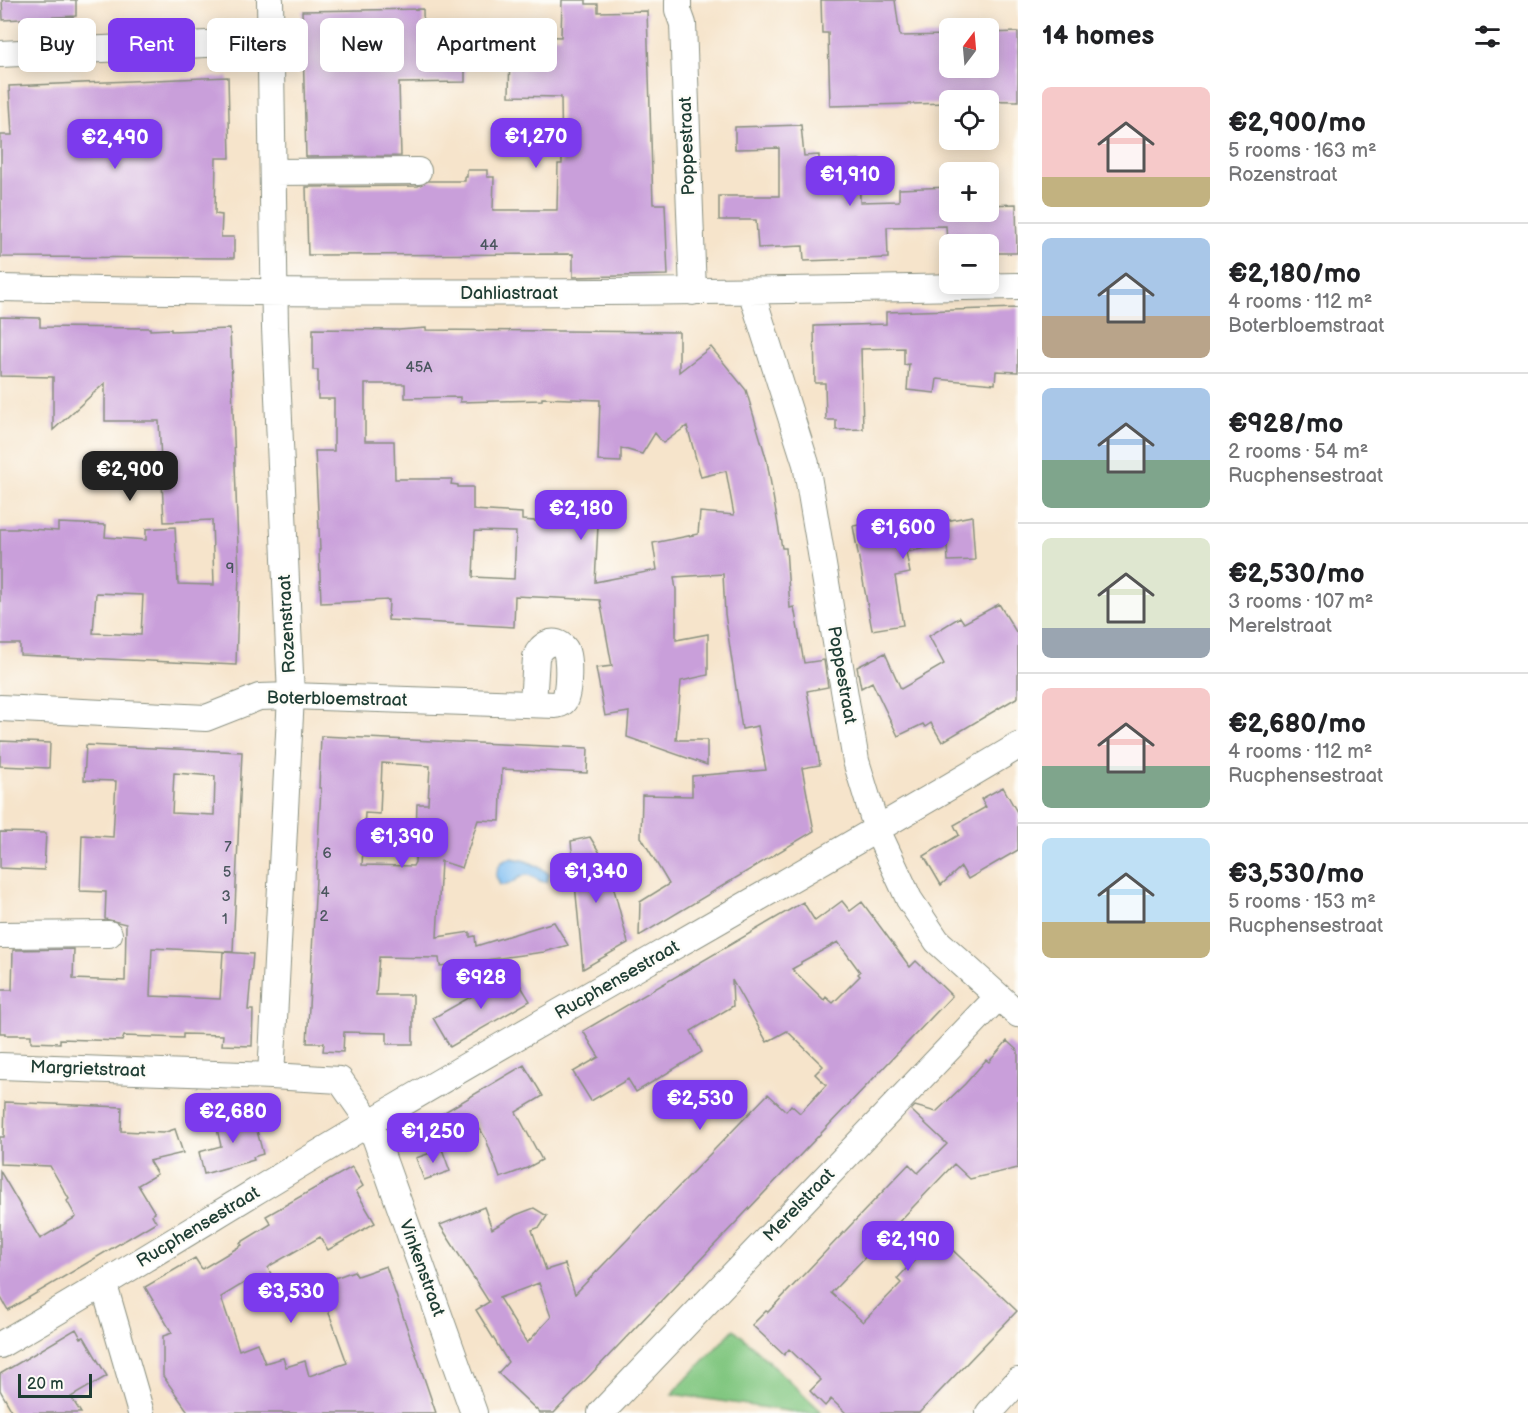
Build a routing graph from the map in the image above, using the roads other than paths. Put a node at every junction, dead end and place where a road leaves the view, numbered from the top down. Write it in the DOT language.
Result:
graph roads {
  1 [pos="270,0"];
  2 [pos="678,0"];
  3 [pos="270,18"];
  4 [pos="207,44"];
  5 [pos="0,54"];
  6 [pos="270,72"];
  7 [pos="418,171"];
  8 [pos="273,172"];
  9 [pos="1018,286"];
  10 [pos="0,288"];
  11 [pos="751,291"];
  12 [pos="693,292"];
  13 [pos="275,294"];
  14 [pos="291,696"];
  15 [pos="533,704"];
  16 [pos="0,708"];
  17 [pos="1018,746"];
  18 [pos="877,830"];
  19 [pos="109,934"];
  20 [pos="0,935"];
  21 [pos="998,997"];
  22 [pos="1018,1014"];
  23 [pos="0,1066"];
  24 [pos="271,1076"];
  25 [pos="370,1123"];
  26 [pos="104,1285"];
  27 [pos="0,1345"];
  28 [pos="1018,1381"];
  29 [pos="141,1413"];
  30 [pos="474,1413"];
  31 [pos="602,1413"];
  32 [pos="989,1413"];
  1 -- 3 [label="street, Rozenstraat"];
  2 -- 12 [label="street, Poppestraat"];
  4 -- 5 [label="street"];
  6 -- 8 [label="street, Rozenstraat"];
  7 -- 8 [label="street"];
  8 -- 13 [label="street, Rozenstraat"];
  9 -- 11 [label="street, Dahliastraat"];
  10 -- 13 [label="street, Dahliastraat"];
  11 -- 12 [label="street, Dahliastraat"];
  11 -- 18 [label="street, Poppestraat"];
  12 -- 13 [label="street, Dahliastraat"];
  13 -- 14 [label="street, Rozenstraat"];
  14 -- 15 [label="street, Boterbloemstraat"];
  14 -- 16 [label="street, Boterbloemstraat"];
  14 -- 24 [label="street, Rozenstraat"];
  17 -- 18 [label="street, Rucphensestraat"];
  18 -- 21 [label="street, Poppestraat"];
  18 -- 25 [label="street, Rucphensestraat"];
  19 -- 20 [label="street"];
  21 -- 22 [label="street, Poppestraat"];
  21 -- 31 [label="street, Merelstraat"];
  23 -- 24 [label="street, Margrietstraat"];
  24 -- 25 [label="street, Margrietstraat"];
  25 -- 26 [label="street, Rucphensestraat"];
  25 -- 30 [label="street, Vinkenstraat"];
  26 -- 27 [label="street, Rucphensestraat"];
  26 -- 29 [label="street"];
  28 -- 32 [label="street"];
}
